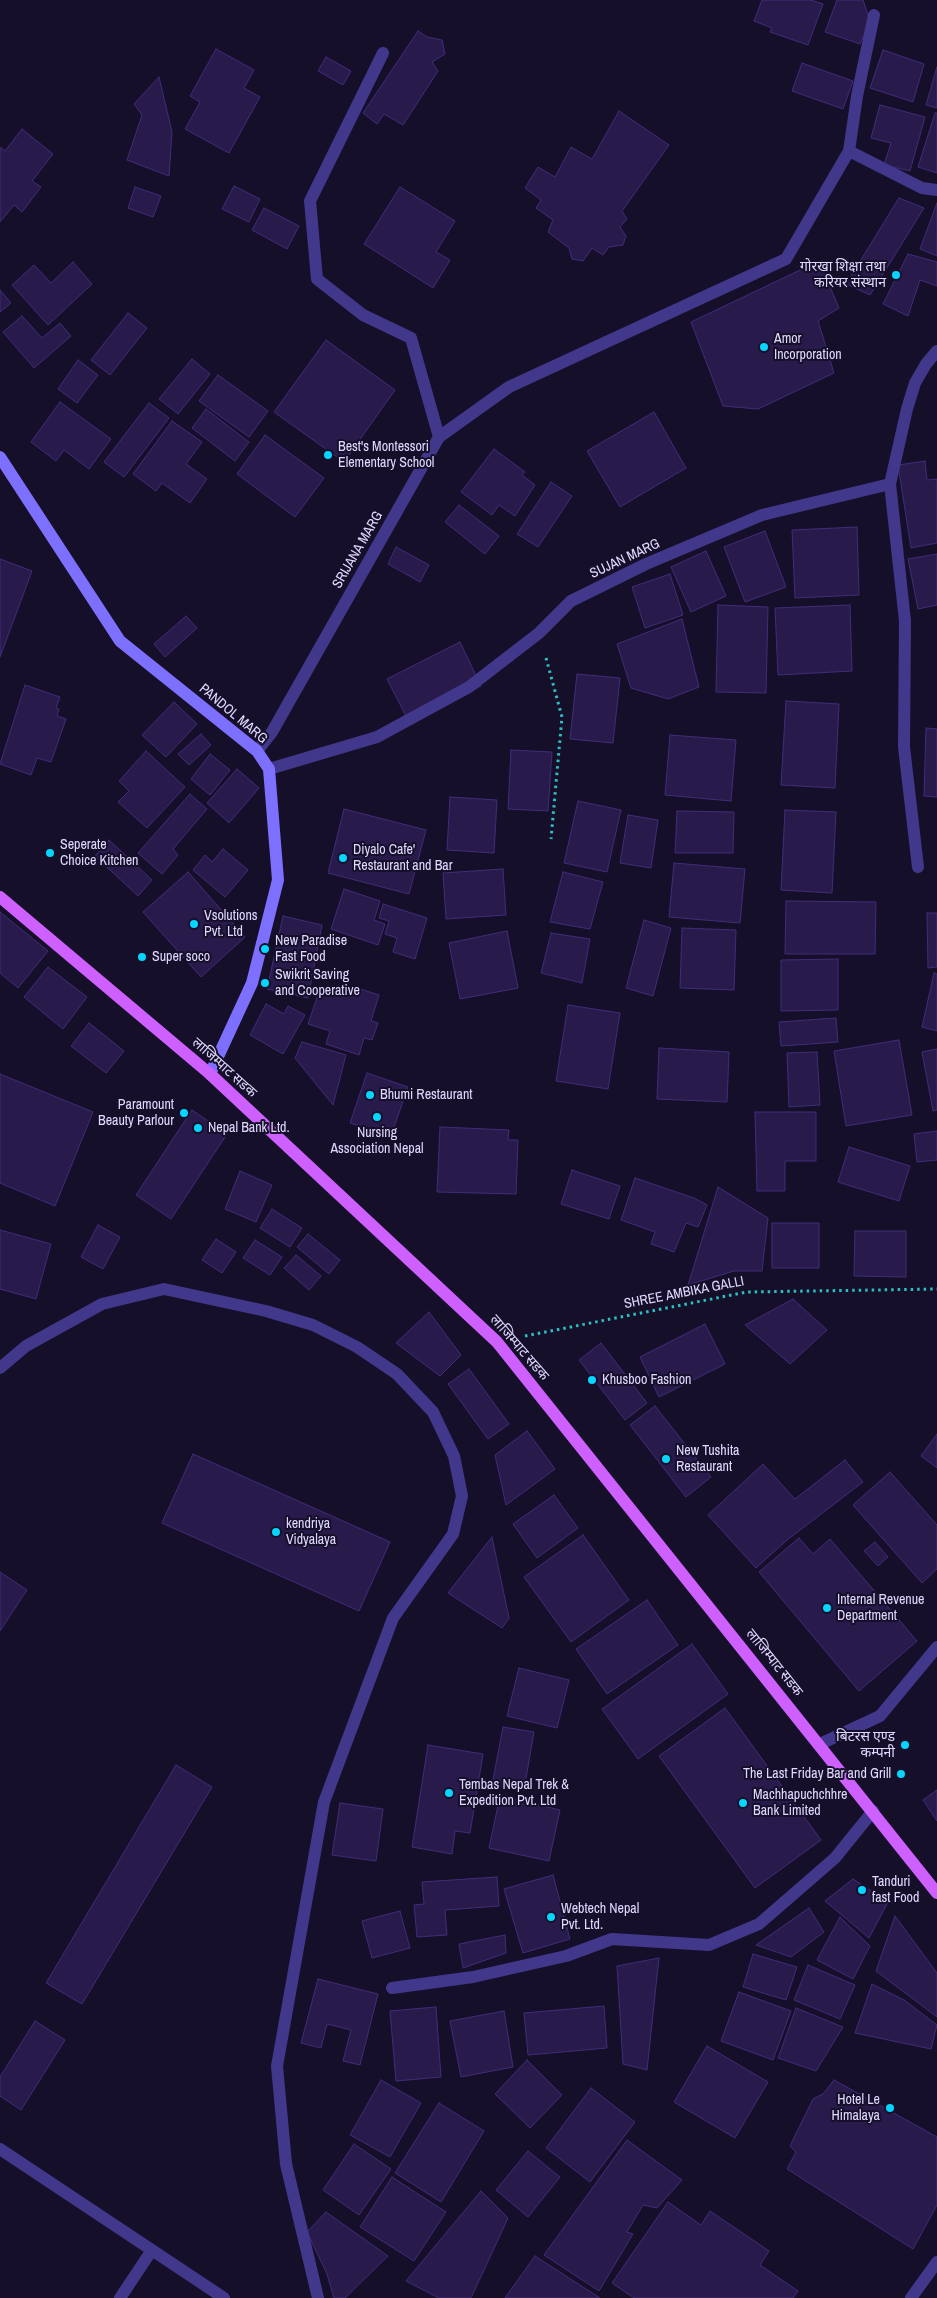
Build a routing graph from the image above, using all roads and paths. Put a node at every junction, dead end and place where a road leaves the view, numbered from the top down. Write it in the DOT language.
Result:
graph roads {
  1 [pos="874,15"];
  2 [pos="382,53"];
  3 [pos="849,151"];
  4 [pos="937,190"];
  5 [pos="937,351"];
  6 [pos="439,437"];
  7 [pos="0,458"];
  8 [pos="890,484"];
  9 [pos="539,633"];
  10 [pos="257,751"];
  11 [pos="269,769"];
  12 [pos="551,838"];
  13 [pos="918,867"];
  14 [pos="0,897"];
  15 [pos="210,1074"];
  16 [pos="937,1289"];
  17 [pos="497,1342"];
  18 [pos="0,1368"];
  19 [pos="937,1647"];
  20 [pos="820,1744"];
  21 [pos="873,1811"];
  22 [pos="937,1893"];
  23 [pos="392,1988"];
  24 [pos="0,2150"];
  25 [pos="152,2250"];
  26 [pos="937,2262"];
  27 [pos="120,2298"];
  28 [pos="224,2298"];
  29 [pos="318,2298"];
  30 [pos="912,2298"];
  1 -- 3 [label="street"];
  2 -- 6 [label="street"];
  3 -- 4 [label="street"];
  3 -- 6 [label="street, SRIJANA MARG"];
  5 -- 8 [label="street"];
  6 -- 10 [label="street, SRIJANA MARG"];
  7 -- 10 [label="street, PANDOL MARG"];
  8 -- 9 [label="street, SUJAN MARG"];
  8 -- 13 [label="street"];
  9 -- 11 [label="street, SUJAN MARG"];
  9 -- 12 [label="path"];
  10 -- 11 [label="street, PANDOL MARG"];
  11 -- 15 [label="street, PANDOL MARG"];
  14 -- 15 [label="main road, लाजिम्पाट सडक"];
  15 -- 17 [label="main road, लाजिम्पाट सडक"];
  16 -- 17 [label="path, SHREE AMBIKA GALLI"];
  17 -- 20 [label="main road, लाजिम्पाट सडक"];
  18 -- 29 [label="street"];
  19 -- 20 [label="street"];
  20 -- 21 [label="main road, लाजिम्पाट सडक"];
  21 -- 22 [label="main road, लाजिम्पाट सडक"];
  21 -- 23 [label="street"];
  24 -- 25 [label="street"];
  25 -- 27 [label="street"];
  25 -- 28 [label="street"];
  26 -- 30 [label="street"];
}
